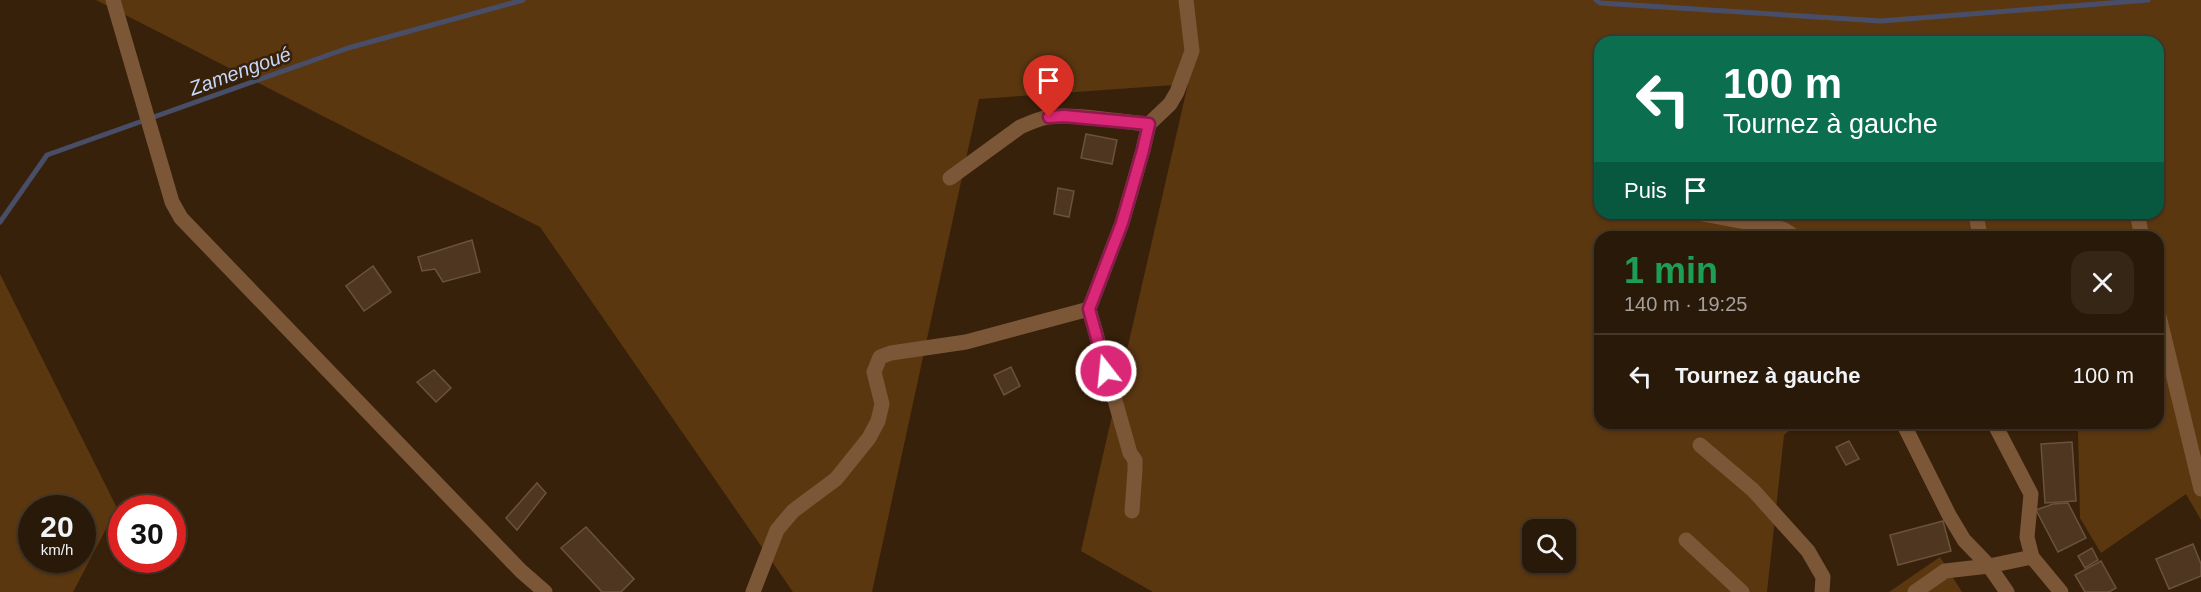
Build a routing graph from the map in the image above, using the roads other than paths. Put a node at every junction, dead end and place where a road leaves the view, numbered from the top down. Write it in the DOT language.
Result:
graph roads {
  1 [pos="113,0"];
  2 [pos="1186,0"];
  3 [pos="1149,124"];
  4 [pos="950,178"];
  5 [pos="1729,219"];
  6 [pos="1786,231"];
  7 [pos="1089,309"];
  8 [pos="2164,337"];
  9 [pos="1911,429"];
  10 [pos="1997,429"];
  11 [pos="1701,445"];
  12 [pos="2201,489"];
  13 [pos="1132,511"];
  14 [pos="1686,540"];
  15 [pos="2032,557"];
  16 [pos="1989,566"];
  17 [pos="545,592"];
  18 [pos="753,592"];
  19 [pos="1742,592"];
  20 [pos="1822,592"];
  21 [pos="1915,592"];
  22 [pos="2007,592"];
  23 [pos="2061,592"];
  1 -- 17 [label="street"];
  2 -- 3 [label="street"];
  3 -- 4 [label="street"];
  3 -- 7 [label="street"];
  5 -- 6 [label="street"];
  7 -- 13 [label="street"];
  7 -- 18 [label="street"];
  8 -- 12 [label="street"];
  9 -- 16 [label="street"];
  10 -- 15 [label="street"];
  11 -- 20 [label="street"];
  14 -- 19 [label="street"];
  15 -- 16 [label="street"];
  15 -- 23 [label="street"];
  16 -- 21 [label="street"];
  16 -- 22 [label="street"];
}
